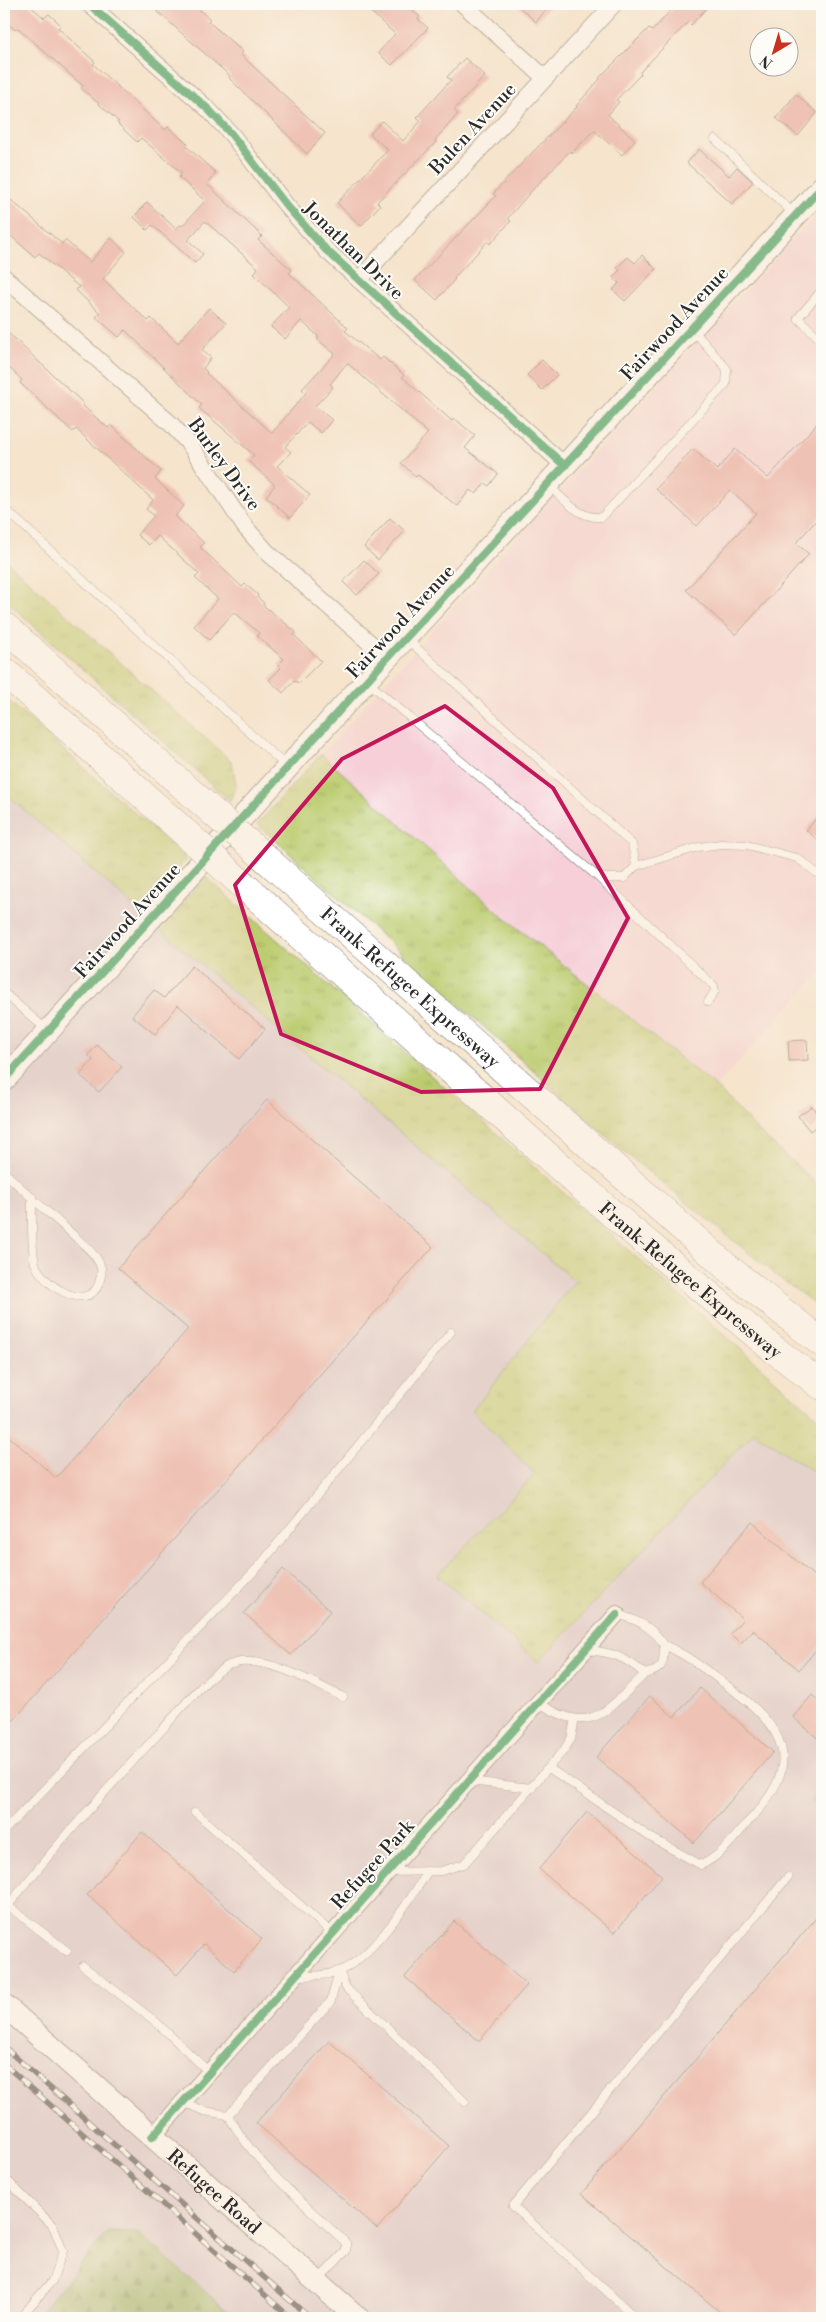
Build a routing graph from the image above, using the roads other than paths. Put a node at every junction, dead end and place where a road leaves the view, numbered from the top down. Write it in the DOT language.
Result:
graph roads {
  1 [pos="89,4"];
  2 [pos="462,4"];
  3 [pos="614,4"];
  4 [pos="545,78"];
  5 [pos="715,139"];
  6 [pos="822,187"];
  7 [pos="795,216"];
  8 [pos="4,277"];
  9 [pos="359,280"];
  10 [pos="822,290"];
  11 [pos="692,329"];
  12 [pos="822,341"];
  13 [pos="565,466"];
  14 [pos="548,484"];
  15 [pos="4,508"];
  16 [pos="4,626"];
  17 [pos="406,638"];
  18 [pos="387,658"];
  19 [pos="4,671"];
  20 [pos="366,681"];
  21 [pos="288,767"];
  22 [pos="636,866"];
  23 [pos="822,877"];
  24 [pos="599,878"];
  25 [pos="4,993"];
  26 [pos="708,1002"];
  27 [pos="48,1031"];
  28 [pos="4,1080"];
  29 [pos="4,1172"];
  30 [pos="32,1197"];
  31 [pos="451,1332"];
  32 [pos="822,1343"];
  33 [pos="822,1386"];
  34 [pos="617,1614"];
  35 [pos="664,1645"];
  36 [pos="585,1650"];
  37 [pos="645,1674"];
  38 [pos="343,1698"];
  39 [pos="538,1702"];
  40 [pos="575,1720"];
  41 [pos="549,1768"];
  42 [pos="468,1781"];
  43 [pos="532,1788"];
  44 [pos="195,1812"];
  45 [pos="4,1832"];
  46 [pos="428,1871"];
  47 [pos="388,1872"];
  48 [pos="788,1877"];
  49 [pos="6,1908"];
  50 [pos="332,1934"];
  51 [pos="67,1951"];
  52 [pos="83,1966"];
  53 [pos="338,1971"];
  54 [pos="295,1976"];
  55 [pos="4,2005"];
  56 [pos="209,2072"];
  57 [pos="183,2102"];
  58 [pos="465,2102"];
  59 [pos="228,2115"];
  60 [pos="152,2137"];
  61 [pos="4,2177"];
  62 [pos="317,2282"];
  63 [pos="20,2318"];
  64 [pos="358,2318"];
  65 [pos="636,2318"];
  1 -- 9 [label="street, Jonathan Drive"];
  2 -- 4 [label="street"];
  3 -- 4 [label="street, Bulen Avenue"];
  4 -- 9 [label="street, Bulen Avenue"];
  5 -- 7 [label="lane"];
  6 -- 7 [label="street, Fairwood Avenue"];
  7 -- 11 [label="street, Fairwood Avenue"];
  8 -- 18 [label="street, Burley Drive"];
  9 -- 13 [label="street, Jonathan Drive"];
  10 -- 12 [label="lane"];
  11 -- 13 [label="street, Fairwood Avenue"];
  11 -- 14 [label="lane"];
  13 -- 14 [label="street, Fairwood Avenue"];
  14 -- 17 [label="street, Fairwood Avenue"];
  15 -- 21 [label="lane"];
  16 -- 32 [label="highway, Frank-Refugee Expressway, bridge"];
  17 -- 18 [label="street, Fairwood Avenue"];
  17 -- 22 [label="lane"];
  18 -- 20 [label="street, Fairwood Avenue"];
  19 -- 33 [label="highway, Frank-Refugee Expressway, bridge"];
  20 -- 21 [label="street, Fairwood Avenue"];
  20 -- 24 [label="lane"];
  21 -- 27 [label="street, Fairwood Avenue"];
  22 -- 23 [label="lane"];
  22 -- 24 [label="lane"];
  24 -- 26 [label="lane"];
  25 -- 27 [label="lane"];
  27 -- 28 [label="street, Fairwood Avenue"];
  29 -- 30 [label="lane"];
  30 -- 30 [label="lane"];
  31 -- 45 [label="lane"];
  34 -- 35 [label="lane"];
  34 -- 36 [label="street, Refugee Park"];
  35 -- 37 [label="lane"];
  35 -- 41 [label="lane"];
  36 -- 37 [label="lane"];
  36 -- 39 [label="street, Refugee Park"];
  37 -- 40 [label="lane"];
  38 -- 49 [label="lane"];
  39 -- 40 [label="lane"];
  39 -- 42 [label="street, Refugee Park"];
  40 -- 41 [label="lane"];
  41 -- 43 [label="lane"];
  42 -- 43 [label="lane"];
  42 -- 47 [label="street, Refugee Park"];
  43 -- 46 [label="lane"];
  44 -- 50 [label="lane"];
  46 -- 47 [label="lane"];
  46 -- 53 [label="lane"];
  47 -- 50 [label="street, Refugee Park"];
  48 -- 65 [label="lane"];
  49 -- 51 [label="lane"];
  50 -- 54 [label="street, Refugee Park"];
  52 -- 56 [label="lane"];
  53 -- 54 [label="lane"];
  53 -- 58 [label="lane"];
  53 -- 59 [label="lane"];
  54 -- 56 [label="street, Refugee Park"];
  55 -- 60 [label="street, Refugee Road"];
  56 -- 57 [label="street, Refugee Park"];
  57 -- 59 [label="lane"];
  57 -- 60 [label="street, Refugee Park"];
  59 -- 62 [label="lane"];
  60 -- 62 [label="street, Refugee Road"];
  61 -- 63 [label="lane"];
  62 -- 64 [label="street, Refugee Road"];
}
